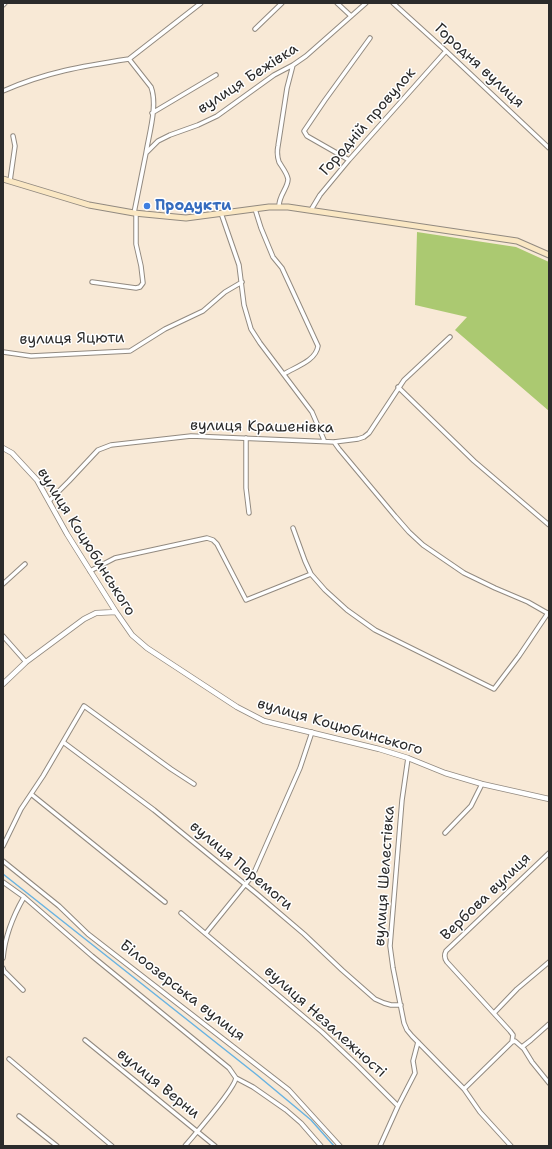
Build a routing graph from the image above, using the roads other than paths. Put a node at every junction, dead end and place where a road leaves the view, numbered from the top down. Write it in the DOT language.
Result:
graph roads {
  1 [pos="201,3"];
  2 [pos="282,3"];
  3 [pos="337,3"];
  4 [pos="366,3"];
  5 [pos="393,3"];
  6 [pos="351,16"];
  7 [pos="255,29"];
  8 [pos="370,38"];
  9 [pos="446,51"];
  10 [pos="129,59"];
  11 [pos="293,65"];
  12 [pos="216,75"];
  13 [pos="3,91"];
  14 [pos="152,113"];
  15 [pos="13,136"];
  16 [pos="549,148"];
  17 [pos="146,153"];
  18 [pos="348,160"];
  19 [pos="3,179"];
  20 [pos="10,181"];
  21 [pos="279,206"];
  22 [pos="255,209"];
  23 [pos="311,210"];
  24 [pos="221,213"];
  25 [pos="135,214"];
  26 [pos="549,255"];
  27 [pos="92,282"];
  28 [pos="242,282"];
  29 [pos="450,337"];
  30 [pos="3,352"];
  31 [pos="284,374"];
  32 [pos="398,387"];
  33 [pos="246,438"];
  34 [pos="324,440"];
  35 [pos="334,442"];
  36 [pos="3,448"];
  37 [pos="49,501"];
  38 [pos="249,513"];
  39 [pos="549,525"];
  40 [pos="293,528"];
  41 [pos="25,564"];
  42 [pos="90,571"];
  43 [pos="311,574"];
  44 [pos="3,584"];
  45 [pos="116,612"];
  46 [pos="548,614"];
  47 [pos="3,636"];
  48 [pos="26,662"];
  49 [pos="3,684"];
  50 [pos="312,732"];
  51 [pos="64,742"];
  52 [pos="408,758"];
  53 [pos="194,784"];
  54 [pos="482,784"];
  55 [pos="31,794"];
  56 [pos="549,799"];
  57 [pos="445,833"];
  58 [pos="3,846"];
  59 [pos="549,853"];
  60 [pos="3,861"];
  61 [pos="3,882"];
  62 [pos="246,885"];
  63 [pos="24,897"];
  64 [pos="165,902"];
  65 [pos="181,913"];
  66 [pos="206,933"];
  67 [pos="3,958"];
  68 [pos="549,962"];
  69 [pos="3,968"];
  70 [pos="23,990"];
  71 [pos="401,1005"];
  72 [pos="494,1013"];
  73 [pos="549,1024"];
  74 [pos="85,1040"];
  75 [pos="418,1042"];
  76 [pos="512,1042"];
  77 [pos="522,1046"];
  78 [pos="9,1059"];
  79 [pos="236,1078"];
  80 [pos="549,1083"];
  81 [pos="464,1089"];
  82 [pos="398,1106"];
  83 [pos="18,1116"];
  84 [pos="197,1131"];
  85 [pos="57,1146"];
  86 [pos="112,1146"];
  87 [pos="186,1146"];
  88 [pos="215,1146"];
  89 [pos="321,1146"];
  90 [pos="340,1146"];
  91 [pos="380,1146"];
  92 [pos="511,1146"];
  1 -- 10 [label="street"];
  2 -- 7 [label="street"];
  3 -- 6 [label="street"];
  4 -- 6 [label="street, вулиця Бежівка"];
  5 -- 9 [label="street, Городня вулиця"];
  6 -- 11 [label="street, вулиця Бежівка"];
  8 -- 18 [label="street"];
  9 -- 16 [label="street, Городня вулиця"];
  9 -- 18 [label="street, Городній провулок"];
  10 -- 13 [label="street"];
  10 -- 14 [label="street"];
  11 -- 17 [label="street, вулиця Бежівка"];
  11 -- 21 [label="street"];
  12 -- 14 [label="street"];
  14 -- 17 [label="street"];
  15 -- 20 [label="street"];
  17 -- 25 [label="street"];
  18 -- 23 [label="street, Городній провулок"];
  19 -- 20 [label="main road"];
  20 -- 25 [label="main road"];
  21 -- 22 [label="main road"];
  21 -- 23 [label="main road"];
  22 -- 24 [label="main road"];
  22 -- 31 [label="street"];
  23 -- 26 [label="main road"];
  24 -- 25 [label="main road"];
  24 -- 28 [label="street"];
  25 -- 27 [label="street"];
  28 -- 30 [label="street, вулиця Яцюти"];
  28 -- 31 [label="street"];
  29 -- 32 [label="street, вулиця Крашенівка"];
  31 -- 34 [label="street"];
  32 -- 35 [label="street, вулиця Крашенівка"];
  32 -- 39 [label="street"];
  33 -- 34 [label="street, вулиця Крашенівка"];
  33 -- 37 [label="street, вулиця Крашенівка"];
  33 -- 38 [label="street"];
  34 -- 35 [label="street, вулиця Крашенівка"];
  35 -- 46 [label="street"];
  36 -- 37 [label="street, вулиця Коцюбинського"];
  37 -- 42 [label="street, вулиця Коцюбинського"];
  40 -- 43 [label="street"];
  41 -- 44 [label="street"];
  42 -- 43 [label="street"];
  42 -- 45 [label="street, вулиця Коцюбинського"];
  43 -- 46 [label="street"];
  45 -- 48 [label="street"];
  45 -- 50 [label="street, вулиця Коцюбинського"];
  47 -- 48 [label="street"];
  48 -- 49 [label="street"];
  50 -- 52 [label="street, вулиця Коцюбинського"];
  50 -- 62 [label="street"];
  51 -- 53 [label="street"];
  51 -- 55 [label="street"];
  51 -- 62 [label="street, вулиця Перемоги"];
  52 -- 54 [label="street, вулиця Коцюбинського"];
  52 -- 71 [label="street, вулиця Шелестівка"];
  54 -- 56 [label="street, вулиця Коцюбинського"];
  54 -- 57 [label="street"];
  55 -- 58 [label="street"];
  55 -- 64 [label="street"];
  59 -- 72 [label="street, Вербова вулиця"];
  60 -- 90 [label="street, Білоозерська вулиця"];
  61 -- 63 [label="street, Білоозерська вулиця"];
  62 -- 66 [label="street"];
  62 -- 71 [label="street, вулиця Перемоги"];
  63 -- 67 [label="street"];
  63 -- 79 [label="street, Білоозерська вулиця"];
  65 -- 66 [label="street, вулиця Незалежності"];
  66 -- 82 [label="street, вулиця Незалежності"];
  68 -- 72 [label="street"];
  69 -- 70 [label="street"];
  71 -- 75 [label="street, вулиця Шелестівка"];
  72 -- 76 [label="street, Вербова вулиця"];
  73 -- 77 [label="street"];
  74 -- 84 [label="street, вулиця Верни"];
  75 -- 81 [label="street, вулиця Шелестівка"];
  75 -- 82 [label="street"];
  76 -- 77 [label="street"];
  76 -- 81 [label="street"];
  77 -- 80 [label="street"];
  78 -- 86 [label="street"];
  79 -- 84 [label="street"];
  79 -- 89 [label="street, Білоозерська вулиця"];
  81 -- 92 [label="street, вулиця Шелестівка"];
  82 -- 91 [label="street"];
  83 -- 85 [label="street"];
  84 -- 87 [label="street"];
  84 -- 88 [label="street, вулиця Верни"];
}
